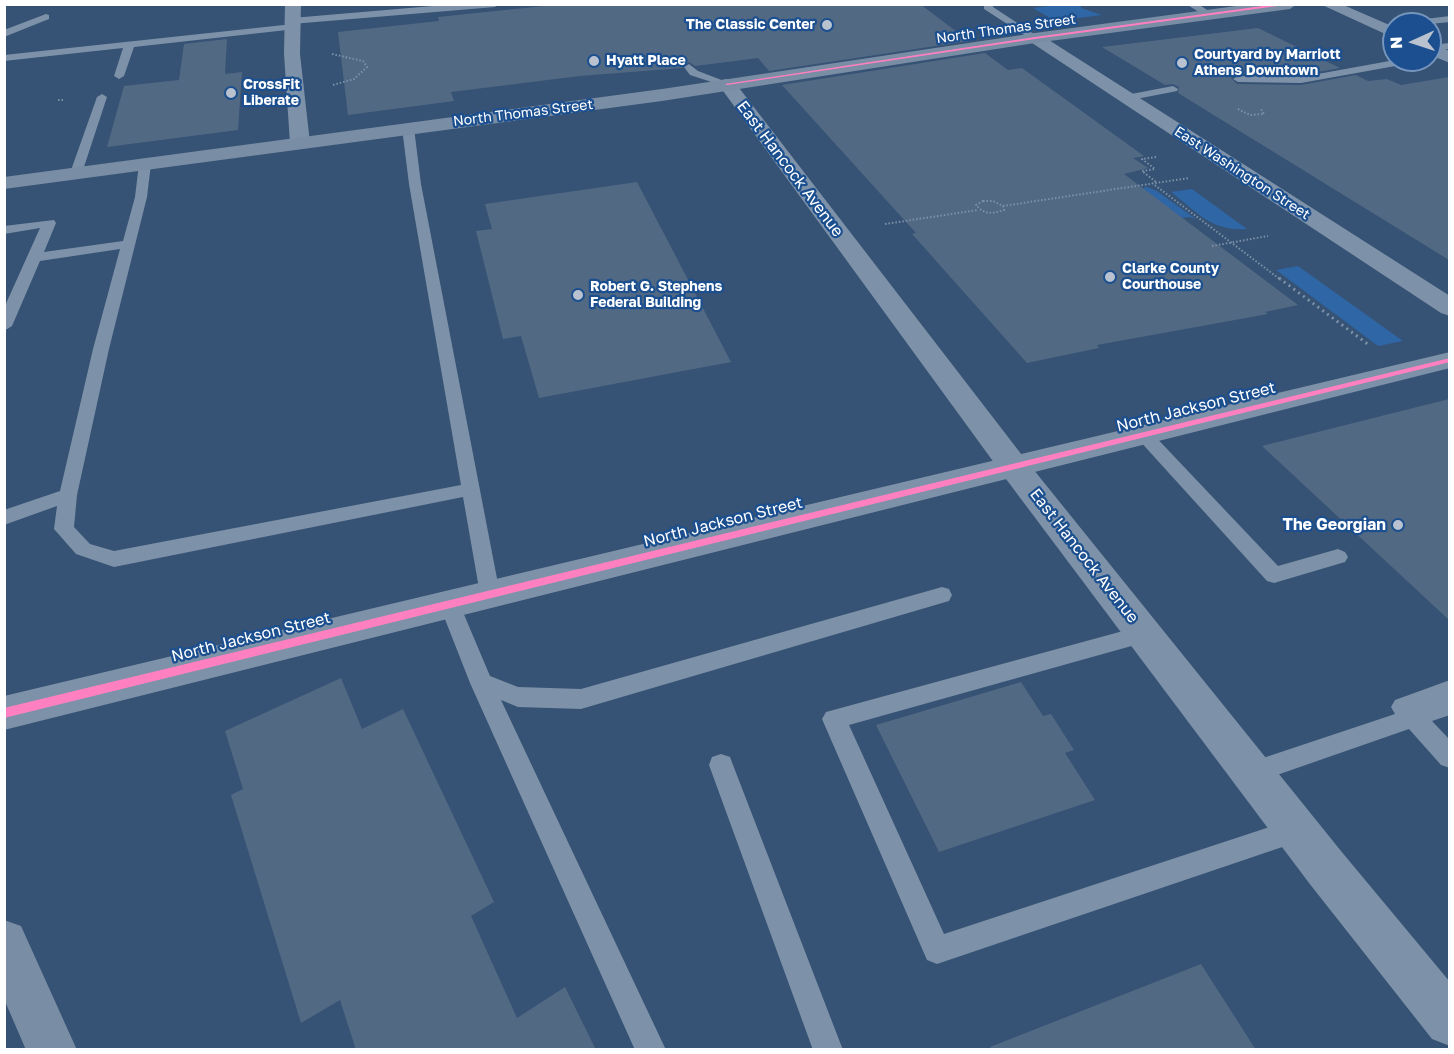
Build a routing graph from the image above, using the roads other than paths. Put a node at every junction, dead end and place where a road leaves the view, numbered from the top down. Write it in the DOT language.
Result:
graph roads {
  1 [pos="495,4"];
  2 [pos="990,4"];
  3 [pos="1190,4"];
  4 [pos="1290,4"];
  5 [pos="1327,4"];
  6 [pos="1210,15"];
  7 [pos="46,17"];
  8 [pos="293,17"];
  9 [pos="1382,28"];
  10 [pos="4,34"];
  11 [pos="1035,38"];
  12 [pos="130,43"];
  13 [pos="4,58"];
  14 [pos="1382,65"];
  15 [pos="689,67"];
  16 [pos="119,76"];
  17 [pos="1238,79"];
  18 [pos="727,84"];
  19 [pos="1173,90"];
  20 [pos="102,97"];
  21 [pos="1126,98"];
  22 [pos="408,128"];
  23 [pos="300,143"];
  24 [pos="145,164"];
  25 [pos="76,173"];
  26 [pos="4,183"];
  27 [pos="4,230"];
  28 [pos="129,244"];
  29 [pos="34,256"];
  30 [pos="1449,308"];
  31 [pos="4,326"];
  32 [pos="1449,360"];
  33 [pos="1144,435"];
  34 [pos="1014,467"];
  35 [pos="472,489"];
  36 [pos="68,495"];
  37 [pos="4,518"];
  38 [pos="1338,557"];
  39 [pos="490,594"];
  40 [pos="942,595"];
  41 [pos="450,604"];
  42 [pos="1145,634"];
  43 [pos="481,683"];
  44 [pos="1449,690"];
  45 [pos="1449,705"];
  46 [pos="4,713"];
  47 [pos="1449,757"];
  48 [pos="721,765"];
  49 [pos="1254,772"];
  50 [pos="1297,830"];
  51 [pos="4,944"];
  52 [pos="1442,999"];
  53 [pos="52,1050"];
  54 [pos="651,1050"];
  55 [pos="828,1050"];
  1 -- 8 [label="lane"];
  2 -- 11 [label="lane"];
  3 -- 6 [label="lane"];
  4 -- 6 [label="main road, North Thomas Street"];
  5 -- 9 [label="street"];
  6 -- 11 [label="main road, North Thomas Street"];
  7 -- 10 [label="lane"];
  8 -- 12 [label="lane"];
  8 -- 23 [label="street"];
  11 -- 18 [label="main road, North Thomas Street"];
  11 -- 21 [label="street, East Washington Street"];
  12 -- 13 [label="lane"];
  12 -- 16 [label="lane"];
  14 -- 17 [label="lane"];
  15 -- 18 [label="lane"];
  18 -- 22 [label="main road, North Thomas Street"];
  18 -- 34 [label="street, East Hancock Avenue"];
  19 -- 21 [label="lane"];
  20 -- 25 [label="lane"];
  21 -- 30 [label="street, East Washington Street"];
  22 -- 23 [label="main road, North Thomas Street"];
  22 -- 35 [label="lane"];
  23 -- 24 [label="main road, North Thomas Street"];
  24 -- 25 [label="main road, North Thomas Street"];
  24 -- 28 [label="lane"];
  25 -- 26 [label="main road, North Thomas Street"];
  27 -- 29 [label="lane"];
  28 -- 29 [label="lane"];
  28 -- 36 [label="lane"];
  29 -- 31 [label="lane"];
  32 -- 33 [label="street, North Jackson Street"];
  33 -- 34 [label="street, North Jackson Street"];
  33 -- 38 [label="lane"];
  34 -- 39 [label="street, North Jackson Street"];
  34 -- 42 [label="street, East Hancock Avenue"];
  35 -- 36 [label="lane"];
  35 -- 39 [label="lane"];
  36 -- 37 [label="lane"];
  39 -- 41 [label="street, North Jackson Street"];
  40 -- 43 [label="lane"];
  41 -- 43 [label="lane"];
  41 -- 46 [label="street, North Jackson Street"];
  42 -- 49 [label="street, East Hancock Avenue"];
  42 -- 50 [label="lane"];
  43 -- 54 [label="lane"];
  44 -- 47 [label="lane"];
  45 -- 49 [label="lane"];
  48 -- 55 [label="lane"];
  49 -- 50 [label="street, East Hancock Avenue"];
  50 -- 52 [label="street, East Hancock Avenue"];
  51 -- 53 [label="main road"];
}
